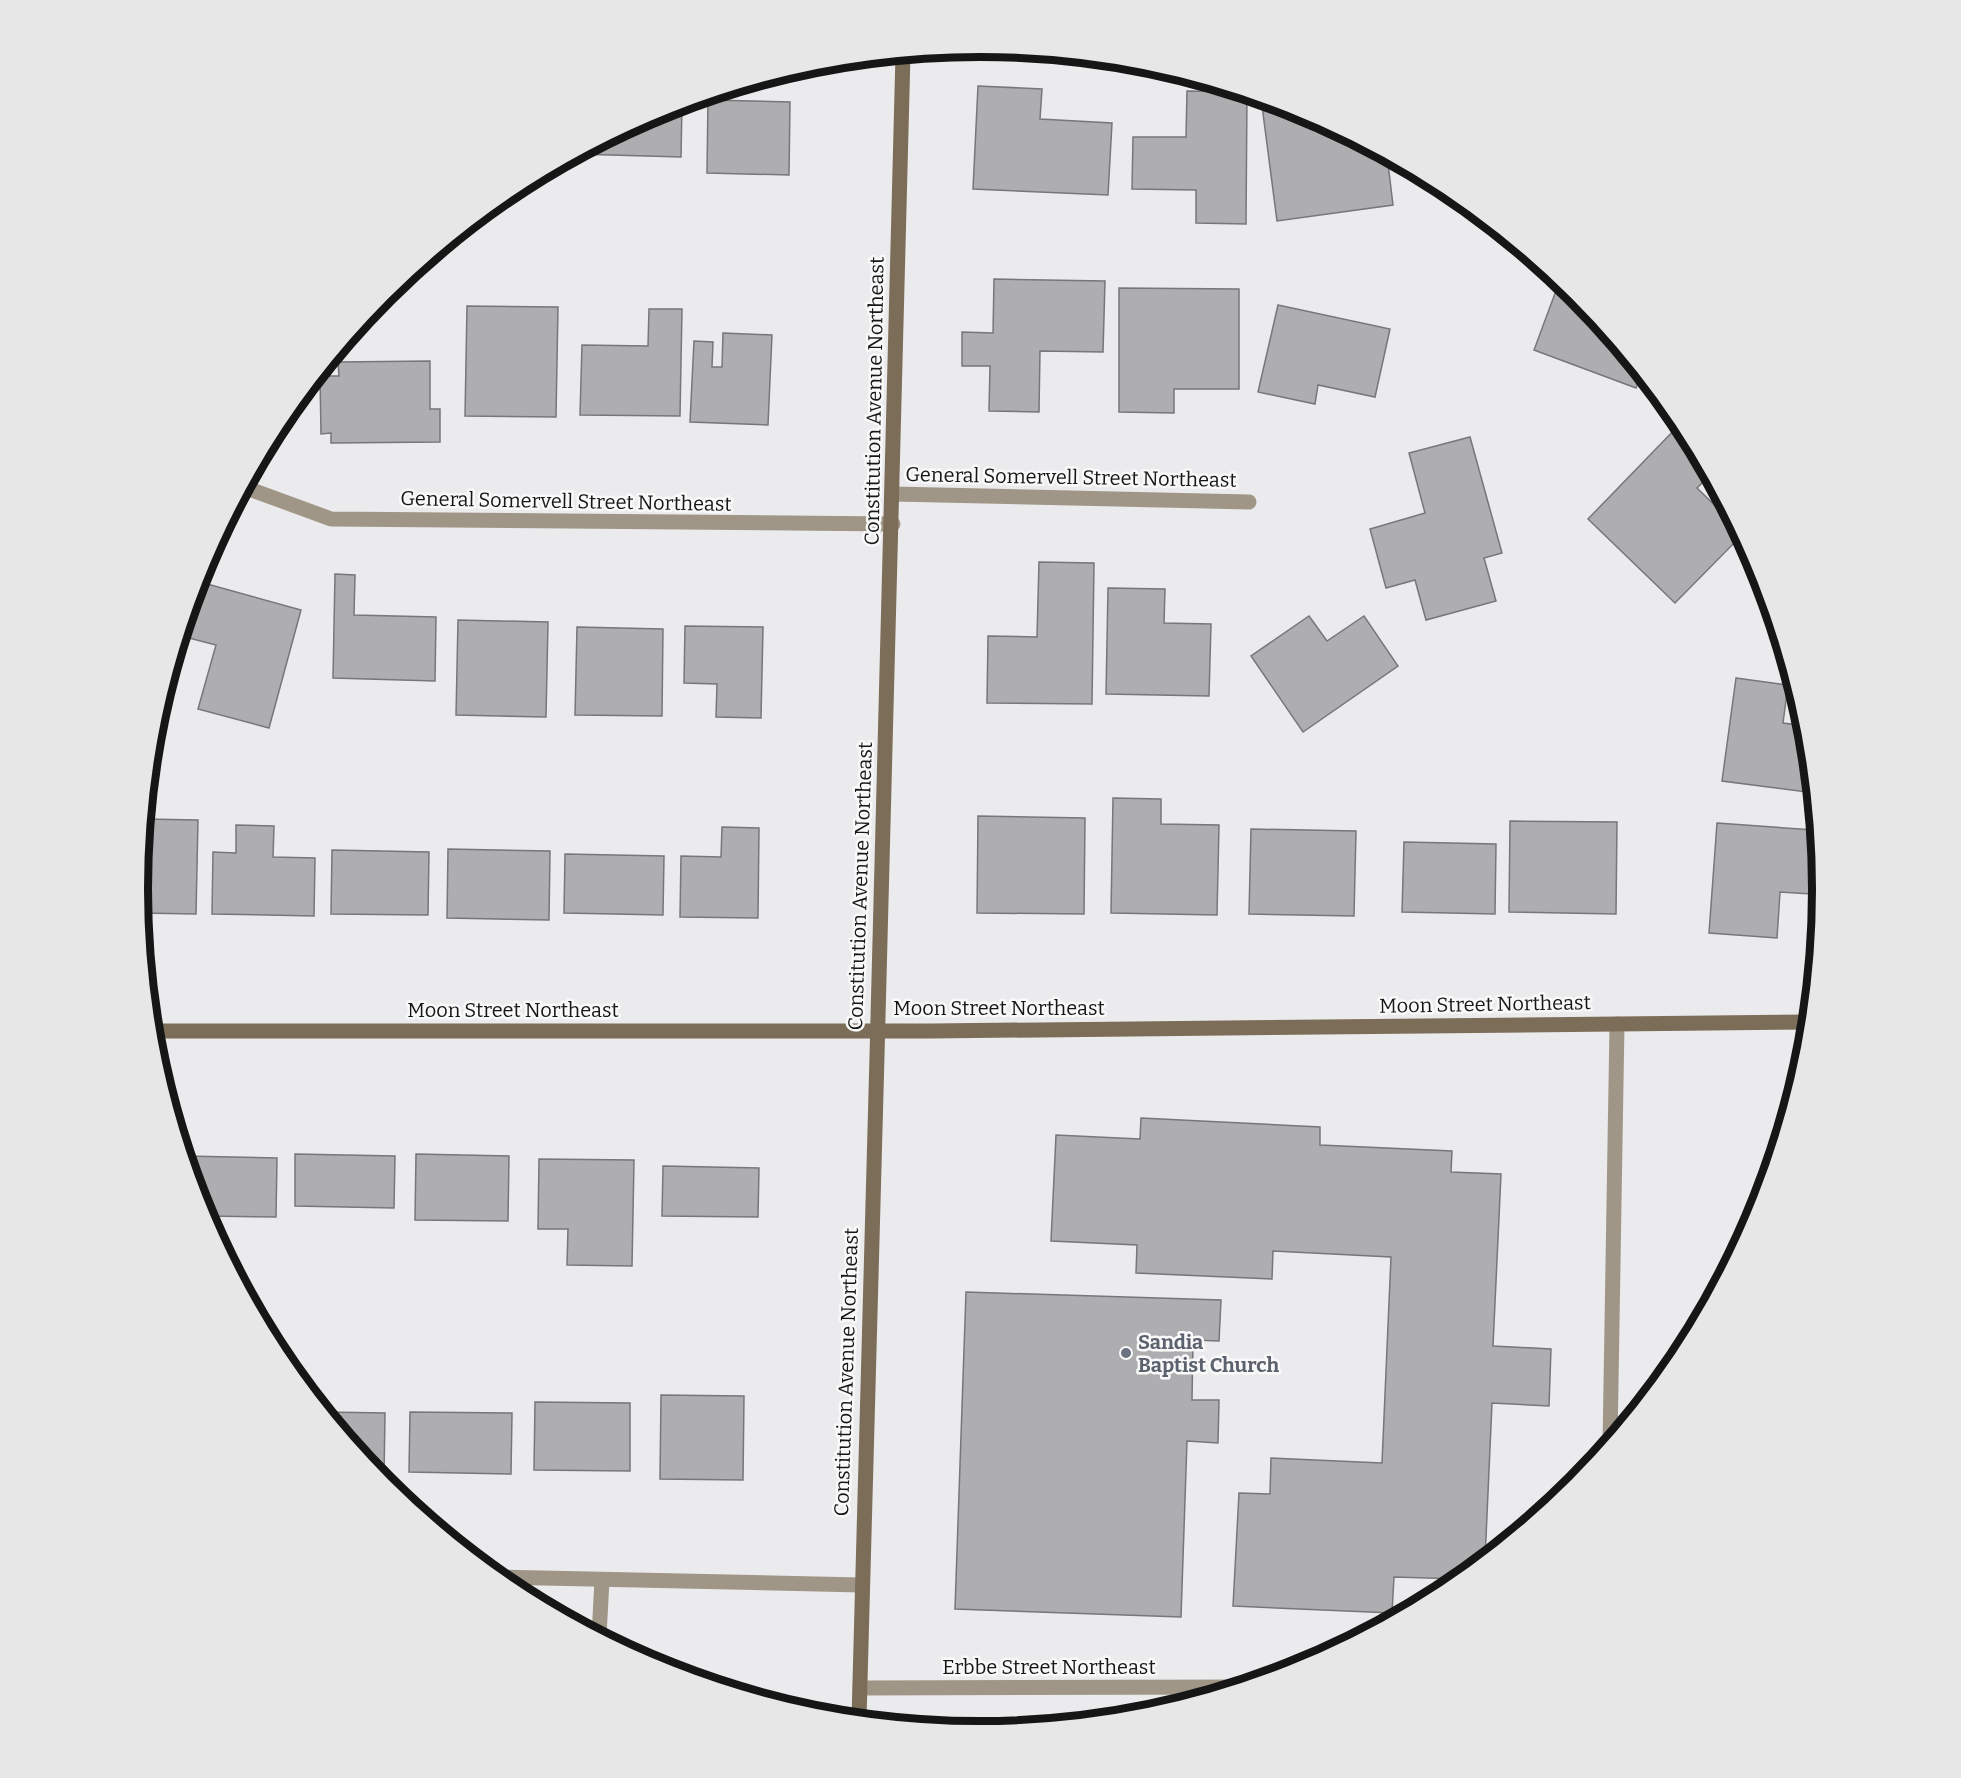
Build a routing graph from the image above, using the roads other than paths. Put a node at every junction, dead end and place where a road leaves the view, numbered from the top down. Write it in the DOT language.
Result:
graph roads {
  1 [pos="903,61"];
  2 [pos="251,490"];
  3 [pos="893,494"];
  4 [pos="1249,502"];
  5 [pos="893,524"];
  6 [pos="1801,1022"];
  7 [pos="1617,1024"];
  8 [pos="877,1030"];
  9 [pos="161,1031"];
  10 [pos="1610,1433"];
  11 [pos="513,1577"];
  12 [pos="602,1580"];
  13 [pos="861,1585"];
  14 [pos="599,1628"];
  15 [pos="1215,1687"];
  16 [pos="860,1688"];
  17 [pos="859,1712"];
  1 -- 3 [label="street, Constitution Avenue Northeast"];
  2 -- 5 [label="street, General Somervell Street Northeast"];
  3 -- 4 [label="street, General Somervell Street Northeast"];
  3 -- 5 [label="street, Constitution Avenue Northeast"];
  5 -- 8 [label="street, Constitution Avenue Northeast"];
  6 -- 7 [label="street, Moon Street Northeast"];
  7 -- 8 [label="street, Moon Street Northeast"];
  7 -- 10 [label="street"];
  8 -- 9 [label="street, Moon Street Northeast"];
  8 -- 13 [label="street, Constitution Avenue Northeast"];
  11 -- 12 [label="street"];
  12 -- 13 [label="street"];
  12 -- 14 [label="street"];
  13 -- 16 [label="street, Constitution Avenue Northeast"];
  15 -- 16 [label="street, Erbbe Street Northeast"];
  16 -- 17 [label="street, Constitution Avenue Northeast"];
}
